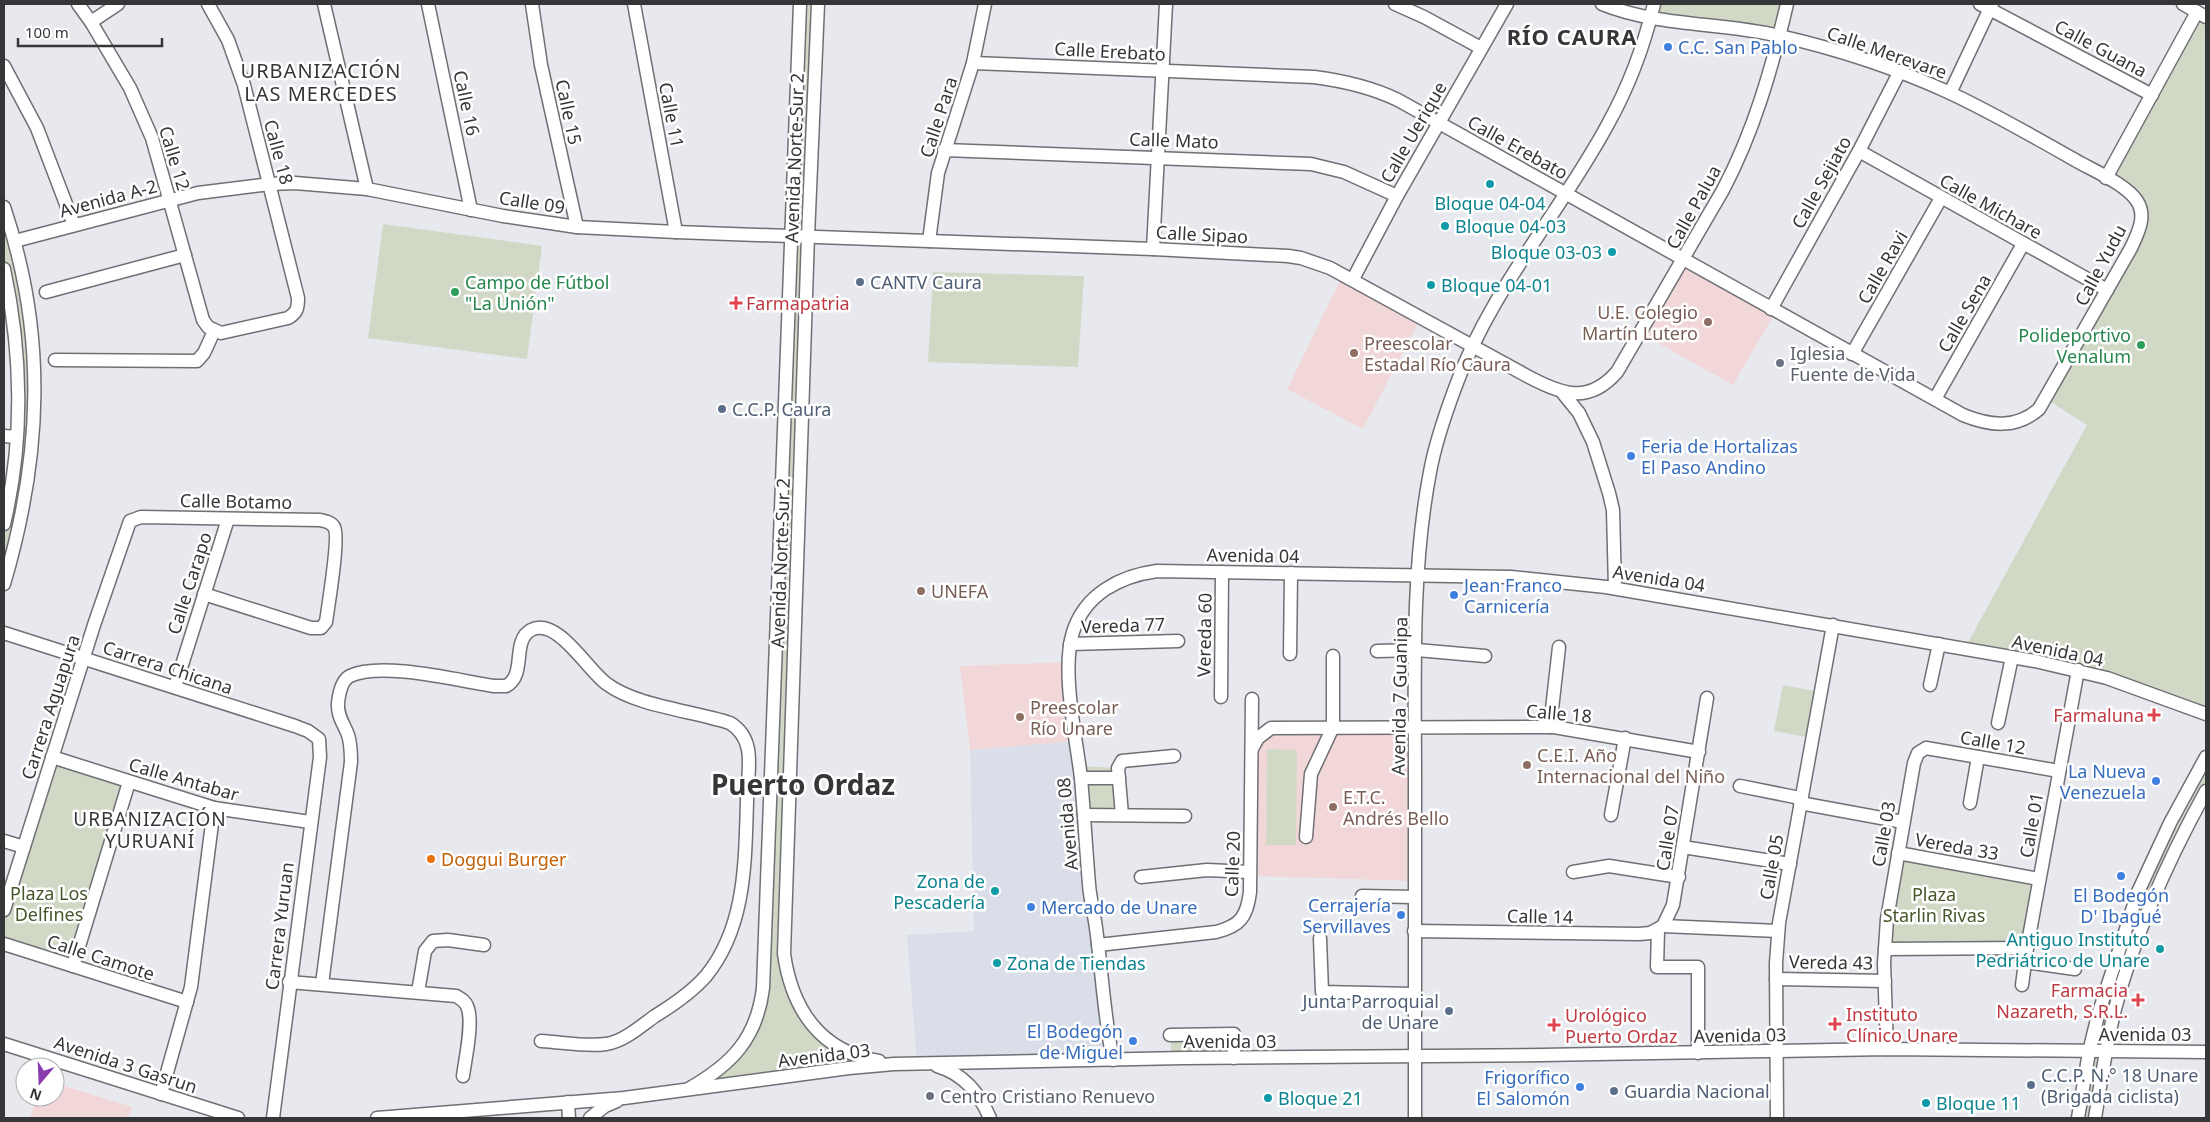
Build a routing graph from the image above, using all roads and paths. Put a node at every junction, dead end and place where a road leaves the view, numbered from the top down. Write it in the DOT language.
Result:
graph roads {
  1 [pos="78,4"];
  2 [pos="118,4"];
  3 [pos="208,4"];
  4 [pos="324,4"];
  5 [pos="428,4"];
  6 [pos="532,4"];
  7 [pos="634,4"];
  8 [pos="800,4"];
  9 [pos="818,4"];
  10 [pos="985,4"];
  11 [pos="1166,4"];
  12 [pos="1395,4"];
  13 [pos="1507,4"];
  14 [pos="1602,4"];
  15 [pos="1654,4"];
  16 [pos="1787,4"];
  17 [pos="2183,4"];
  18 [pos="1987,5"];
  19 [pos="2202,14"];
  20 [pos="1651,18"];
  21 [pos="91,22"];
  22 [pos="1779,36"];
  23 [pos="1481,48"];
  24 [pos="973,63"];
  25 [pos="4,66"];
  26 [pos="1163,71"];
  27 [pos="1900,71"];
  28 [pos="1950,92"];
  29 [pos="2152,95"];
  30 [pos="1439,123"];
  31 [pos="944,150"];
  32 [pos="1859,151"];
  33 [pos="1158,158"];
  34 [pos="2106,178"];
  35 [pos="270,184"];
  36 [pos="367,189"];
  37 [pos="1566,193"];
  38 [pos="1397,196"];
  39 [pos="1941,198"];
  40 [pos="169,200"];
  41 [pos="2136,200"];
  42 [pos="4,207"];
  43 [pos="472,210"];
  44 [pos="74,225"];
  45 [pos="577,227"];
  46 [pos="676,232"];
  47 [pos="792,236"];
  48 [pos="808,236"];
  49 [pos="15,241"];
  50 [pos="929,241"];
  51 [pos="2024,244"];
  52 [pos="1153,249"];
  53 [pos="185,255"];
  54 [pos="1684,259"];
  55 [pos="4,269"];
  56 [pos="1353,279"];
  57 [pos="2108,290"];
  58 [pos="46,292"];
  59 [pos="1771,309"];
  60 [pos="214,331"];
  61 [pos="1472,345"];
  62 [pos="1852,354"];
  63 [pos="55,360"];
  64 [pos="1562,392"];
  65 [pos="1578,394"];
  66 [pos="1935,399"];
  67 [pos="1999,425"];
  68 [pos="4,436"];
  69 [pos="17,437"];
  70 [pos="134,518"];
  71 [pos="228,519"];
  72 [pos="4,524"];
  73 [pos="1222,572"];
  74 [pos="1291,573"];
  75 [pos="1418,575"];
  76 [pos="4,584"];
  77 [pos="1616,588"];
  78 [pos="204,594"];
  79 [pos="1098,594"];
  80 [pos="1833,625"];
  81 [pos="4,633"];
  82 [pos="1178,641"];
  83 [pos="1070,644"];
  84 [pos="1939,644"];
  85 [pos="1559,646"];
  86 [pos="1417,650"];
  87 [pos="1377,651"];
  88 [pos="1290,654"];
  89 [pos="1333,656"];
  90 [pos="1485,656"];
  91 [pos="2012,657"];
  92 [pos="84,658"];
  93 [pos="2078,670"];
  94 [pos="1930,685"];
  95 [pos="175,687"];
  96 [pos="1221,698"];
  97 [pos="1707,698"];
  98 [pos="1252,699"];
  99 [pos="2206,714"];
  100 [pos="1998,722"];
  101 [pos="1333,727"];
  102 [pos="1415,727"];
  103 [pos="1550,727"];
  104 [pos="1625,738"];
  105 [pos="320,739"];
  106 [pos="1252,749"];
  107 [pos="1922,749"];
  108 [pos="1698,752"];
  109 [pos="1174,756"];
  110 [pos="52,757"];
  111 [pos="1978,757"];
  112 [pos="2206,757"];
  113 [pos="2058,771"];
  114 [pos="1118,773"];
  115 [pos="1080,778"];
  116 [pos="129,782"];
  117 [pos="1740,786"];
  118 [pos="2206,791"];
  119 [pos="1800,800"];
  120 [pos="1970,803"];
  121 [pos="214,808"];
  122 [pos="1084,815"];
  123 [pos="1122,815"];
  124 [pos="1611,815"];
  125 [pos="1185,816"];
  126 [pos="310,822"];
  127 [pos="1903,822"];
  128 [pos="1306,838"];
  129 [pos="4,841"];
  130 [pos="24,847"];
  131 [pos="1683,847"];
  132 [pos="1898,853"];
  133 [pos="1790,864"];
  134 [pos="1250,872"];
  135 [pos="1573,872"];
  136 [pos="1141,877"];
  137 [pos="1679,877"];
  138 [pos="2039,879"];
  139 [pos="1362,896"];
  140 [pos="1414,897"];
  141 [pos="4,910"];
  142 [pos="1660,928"];
  143 [pos="1778,931"];
  144 [pos="1414,932"];
  145 [pos="1320,938"];
  146 [pos="4,944"];
  147 [pos="484,945"];
  148 [pos="1098,945"];
  149 [pos="2027,948"];
  150 [pos="1885,949"];
  151 [pos="2025,962"];
  152 [pos="73,966"];
  153 [pos="2075,969"];
  154 [pos="1776,979"];
  155 [pos="1885,980"];
  156 [pos="289,982"];
  157 [pos="322,984"];
  158 [pos="2022,985"];
  159 [pos="418,992"];
  160 [pos="1414,994"];
  161 [pos="187,1002"];
  162 [pos="1170,1035"];
  163 [pos="541,1041"];
  164 [pos="4,1044"];
  165 [pos="1887,1049"];
  166 [pos="1776,1052"];
  167 [pos="2089,1052"];
  168 [pos="2107,1052"];
  169 [pos="2206,1052"];
  170 [pos="1698,1053"];
  171 [pos="1415,1057"];
  172 [pos="1234,1058"];
  173 [pos="1113,1060"];
  174 [pos="894,1064"];
  175 [pos="929,1064"];
  176 [pos="462,1076"];
  177 [pos="686,1090"];
  178 [pos="161,1094"];
  179 [pos="624,1098"];
  180 [pos="568,1102"];
  181 [pos="238,1118"];
  182 [pos="273,1118"];
  183 [pos="377,1118"];
  184 [pos="569,1118"];
  185 [pos="590,1118"];
  186 [pos="990,1118"];
  187 [pos="1416,1118"];
  188 [pos="1777,1118"];
  189 [pos="2078,1118"];
  190 [pos="2095,1118"];
  1 -- 21 [label="street, Calle 12"];
  2 -- 21 [label="street"];
  3 -- 35 [label="street, Calle 18"];
  4 -- 36 [label="street"];
  5 -- 43 [label="street, Calle 16"];
  6 -- 45 [label="street, Calle 15"];
  7 -- 46 [label="street, Calle 11"];
  8 -- 47 [label="street, Avenida Norte-Sur 2"];
  9 -- 48 [label="street, Avenida Norte-Sur 2"];
  10 -- 24 [label="street, Calle Para"];
  11 -- 26 [label="street"];
  12 -- 23 [label="street"];
  13 -- 23 [label="street, Calle Uerique"];
  14 -- 20 [label="street, Calle Merevare"];
  15 -- 20 [label="street, Avenida 7 Guanipa"];
  16 -- 22 [label="street, Calle Palua"];
  17 -- 19 [label="street"];
  18 -- 28 [label="street"];
  18 -- 29 [label="street, Calle Guana"];
  19 -- 29 [label="street"];
  20 -- 22 [label="street, Calle Merevare"];
  20 -- 37 [label="street, Avenida 7 Guanipa"];
  21 -- 40 [label="street, Calle 12"];
  22 -- 27 [label="street, Calle Merevare"];
  22 -- 54 [label="street, Calle Palua"];
  23 -- 30 [label="street, Calle Uerique"];
  24 -- 26 [label="street, Calle Erebato"];
  24 -- 31 [label="street, Calle Para"];
  25 -- 44 [label="street"];
  26 -- 30 [label="street, Calle Erebato"];
  26 -- 33 [label="street"];
  27 -- 28 [label="street, Calle Merevare"];
  27 -- 32 [label="street, Calle Sejiato"];
  28 -- 34 [label="street, Calle Merevare"];
  29 -- 34 [label="street"];
  30 -- 37 [label="street, Calle Erebato"];
  30 -- 38 [label="street, Calle Uerique"];
  31 -- 33 [label="street, Calle Mato"];
  31 -- 50 [label="street, Calle Para"];
  32 -- 39 [label="street, Calle Michare"];
  32 -- 59 [label="street, Calle Sejiato"];
  33 -- 38 [label="street, Calle Mato"];
  33 -- 52 [label="street"];
  34 -- 41 [label="street, Calle Merevare"];
  35 -- 36 [label="street, Calle 09"];
  35 -- 40 [label="street, Avenida A-2"];
  35 -- 60 [label="street, Calle 18"];
  36 -- 43 [label="street, Calle 09"];
  37 -- 54 [label="street, Calle Erebato"];
  37 -- 61 [label="street, Avenida 7 Guanipa"];
  38 -- 56 [label="street, Calle Uerique"];
  39 -- 51 [label="street, Calle Michare"];
  39 -- 62 [label="street, Calle Ravi"];
  40 -- 44 [label="street, Avenida A-2"];
  40 -- 53 [label="street, Calle 12"];
  41 -- 57 [label="street, Calle Yudu"];
  42 -- 49 [label="street"];
  43 -- 45 [label="street, Calle 09"];
  44 -- 49 [label="street, Avenida A-2"];
  45 -- 46 [label="street, Calle 09"];
  46 -- 47 [label="street, Calle 09"];
  47 -- 48 [label="street, Calle Sipao"];
  47 -- 177 [label="street, Avenida Norte-Sur 2"];
  48 -- 50 [label="street, Calle Sipao"];
  48 -- 174 [label="street, Avenida Norte-Sur 2"];
  49 -- 76 [label="street"];
  50 -- 52 [label="street, Calle Sipao"];
  51 -- 57 [label="street, Calle Michare"];
  51 -- 66 [label="street, Calle Sena"];
  52 -- 56 [label="street, Calle Sipao"];
  53 -- 58 [label="street"];
  53 -- 60 [label="street, Calle 12"];
  54 -- 59 [label="street, Calle Erebato"];
  54 -- 65 [label="street, Calle Palua"];
  55 -- 69 [label="street"];
  56 -- 61 [label="street, Calle Sipao"];
  57 -- 67 [label="street, Calle Yudu"];
  59 -- 62 [label="street, Calle Erebato"];
  60 -- 63 [label="street"];
  61 -- 64 [label="street, Calle Sipao"];
  61 -- 75 [label="street, Avenida 7 Guanipa"];
  62 -- 66 [label="street, Calle Erebato"];
  64 -- 65 [label="street, Calle Sipao"];
  64 -- 77 [label="street"];
  66 -- 67 [label="street, Calle Erebato"];
  68 -- 69 [label="street"];
  69 -- 72 [label="street"];
  70 -- 71 [label="street, Calle Botamo"];
  70 -- 92 [label="street, Carrera Aguapura"];
  71 -- 78 [label="street, Calle Carapo"];
  71 -- 78 [label="street, Calle Botamo"];
  73 -- 74 [label="street, Avenida 04"];
  73 -- 79 [label="street, Avenida 04"];
  73 -- 96 [label="street, Vereda 60"];
  74 -- 75 [label="street, Avenida 04"];
  74 -- 88 [label="street"];
  75 -- 77 [label="street, Avenida 04"];
  75 -- 86 [label="street, Avenida 7 Guanipa"];
  77 -- 80 [label="street, Avenida 04"];
  78 -- 95 [label="street, Calle Carapo"];
  79 -- 83 [label="street, Avenida 08"];
  80 -- 84 [label="street, Avenida 04"];
  80 -- 119 [label="street, Calle 05"];
  81 -- 92 [label="street, Carrera Chicana"];
  82 -- 83 [label="street, Vereda 77"];
  83 -- 115 [label="street, Avenida 08"];
  84 -- 91 [label="street, Avenida 04"];
  84 -- 94 [label="street"];
  85 -- 103 [label="street"];
  86 -- 87 [label="street"];
  86 -- 90 [label="street"];
  86 -- 102 [label="street, Avenida 7 Guanipa"];
  89 -- 101 [label="street"];
  91 -- 93 [label="street, Avenida 04"];
  91 -- 100 [label="street"];
  92 -- 95 [label="street, Carrera Chicana"];
  92 -- 110 [label="street, Carrera Aguapura"];
  93 -- 99 [label="street, Avenida 04"];
  93 -- 113 [label="street, Calle 01"];
  95 -- 105 [label="street, Carrera Chicana"];
  97 -- 108 [label="street, Calle 07"];
  98 -- 106 [label="street, Calle 20"];
  101 -- 102 [label="street"];
  101 -- 106 [label="street"];
  101 -- 128 [label="street"];
  102 -- 103 [label="street, Calle 18"];
  102 -- 140 [label="street, Avenida 7 Guanipa"];
  103 -- 104 [label="street, Calle 18"];
  104 -- 108 [label="street, Calle 18"];
  104 -- 124 [label="street"];
  105 -- 126 [label="street, Carrera Yuruan"];
  106 -- 134 [label="street, Calle 20"];
  107 -- 111 [label="street, Calle 12"];
  107 -- 127 [label="street, Calle 03"];
  108 -- 131 [label="street, Calle 07"];
  109 -- 114 [label="street"];
  110 -- 116 [label="street, Calle Antabar"];
  110 -- 130 [label="street, Carrera Aguapura"];
  111 -- 113 [label="street, Calle 12"];
  111 -- 120 [label="street"];
  112 -- 167 [label="street"];
  113 -- 138 [label="street, Calle 01"];
  114 -- 115 [label="street"];
  114 -- 123 [label="street"];
  115 -- 122 [label="street, Avenida 08"];
  116 -- 121 [label="street, Calle Antabar"];
  116 -- 152 [label="street"];
  117 -- 119 [label="street"];
  118 -- 168 [label="street"];
  119 -- 127 [label="street"];
  119 -- 133 [label="street, Calle 05"];
  121 -- 126 [label="street, Calle Antabar"];
  121 -- 161 [label="street"];
  122 -- 123 [label="street"];
  122 -- 148 [label="street, Avenida 08"];
  123 -- 125 [label="street"];
  126 -- 156 [label="street, Carrera Yuruan"];
  127 -- 132 [label="street, Calle 03"];
  129 -- 130 [label="street"];
  130 -- 141 [label="street, Carrera Aguapura"];
  131 -- 133 [label="street"];
  131 -- 137 [label="street, Calle 07"];
  132 -- 138 [label="street, Vereda 33"];
  132 -- 150 [label="street, Calle 03"];
  133 -- 143 [label="street, Calle 05"];
  134 -- 136 [label="street"];
  134 -- 148 [label="street, Calle 20"];
  135 -- 137 [label="street"];
  137 -- 142 [label="street, Calle 07"];
  138 -- 149 [label="street, Calle 01"];
  139 -- 140 [label="street"];
  140 -- 144 [label="street, Avenida 7 Guanipa"];
  142 -- 143 [label="street, Calle 14"];
  142 -- 144 [label="street, Calle 14"];
  142 -- 170 [label="street"];
  143 -- 154 [label="street, Calle 05"];
  144 -- 160 [label="street, Avenida 7 Guanipa"];
  145 -- 160 [label="street"];
  146 -- 152 [label="street, Calle Camote"];
  147 -- 159 [label="street"];
  148 -- 173 [label="street, Avenida 08"];
  149 -- 150 [label="street"];
  149 -- 151 [label="street, Calle 01"];
  150 -- 155 [label="street, Calle 03"];
  151 -- 153 [label="street"];
  151 -- 158 [label="street, Calle 01"];
  152 -- 161 [label="street, Calle Camote"];
  154 -- 155 [label="street, Vereda 43"];
  154 -- 166 [label="street, Calle 05"];
  155 -- 165 [label="street, Calle 03"];
  156 -- 157 [label="street"];
  156 -- 182 [label="street, Carrera Yuruan"];
  157 -- 159 [label="street"];
  157 -- 163 [label="street"];
  159 -- 176 [label="street"];
  160 -- 171 [label="street, Avenida 7 Guanipa"];
  161 -- 178 [label="street"];
  162 -- 172 [label="street"];
  164 -- 178 [label="street, Avenida 3 Gasrun"];
  165 -- 166 [label="street, Avenida 03"];
  165 -- 167 [label="street, Avenida 03"];
  166 -- 170 [label="street, Avenida 03"];
  166 -- 188 [label="street, Calle 05"];
  167 -- 168 [label="street, Avenida 03"];
  167 -- 189 [label="street"];
  168 -- 169 [label="street, Avenida 03"];
  168 -- 190 [label="street"];
  170 -- 171 [label="street, Avenida 03"];
  171 -- 172 [label="street, Avenida 03"];
  171 -- 187 [label="street, Avenida 7 Guanipa"];
  172 -- 173 [label="street, Avenida 03"];
  173 -- 175 [label="street, Avenida 03"];
  174 -- 175 [label="street, Avenida 03"];
  174 -- 177 [label="street, Avenida 03"];
  175 -- 186 [label="street"];
  177 -- 179 [label="street, Avenida 03"];
  178 -- 181 [label="street, Avenida 3 Gasrun"];
  179 -- 180 [label="street, Avenida 03"];
  179 -- 185 [label="street"];
  180 -- 183 [label="street, Avenida 03"];
  180 -- 184 [label="street"];
}
